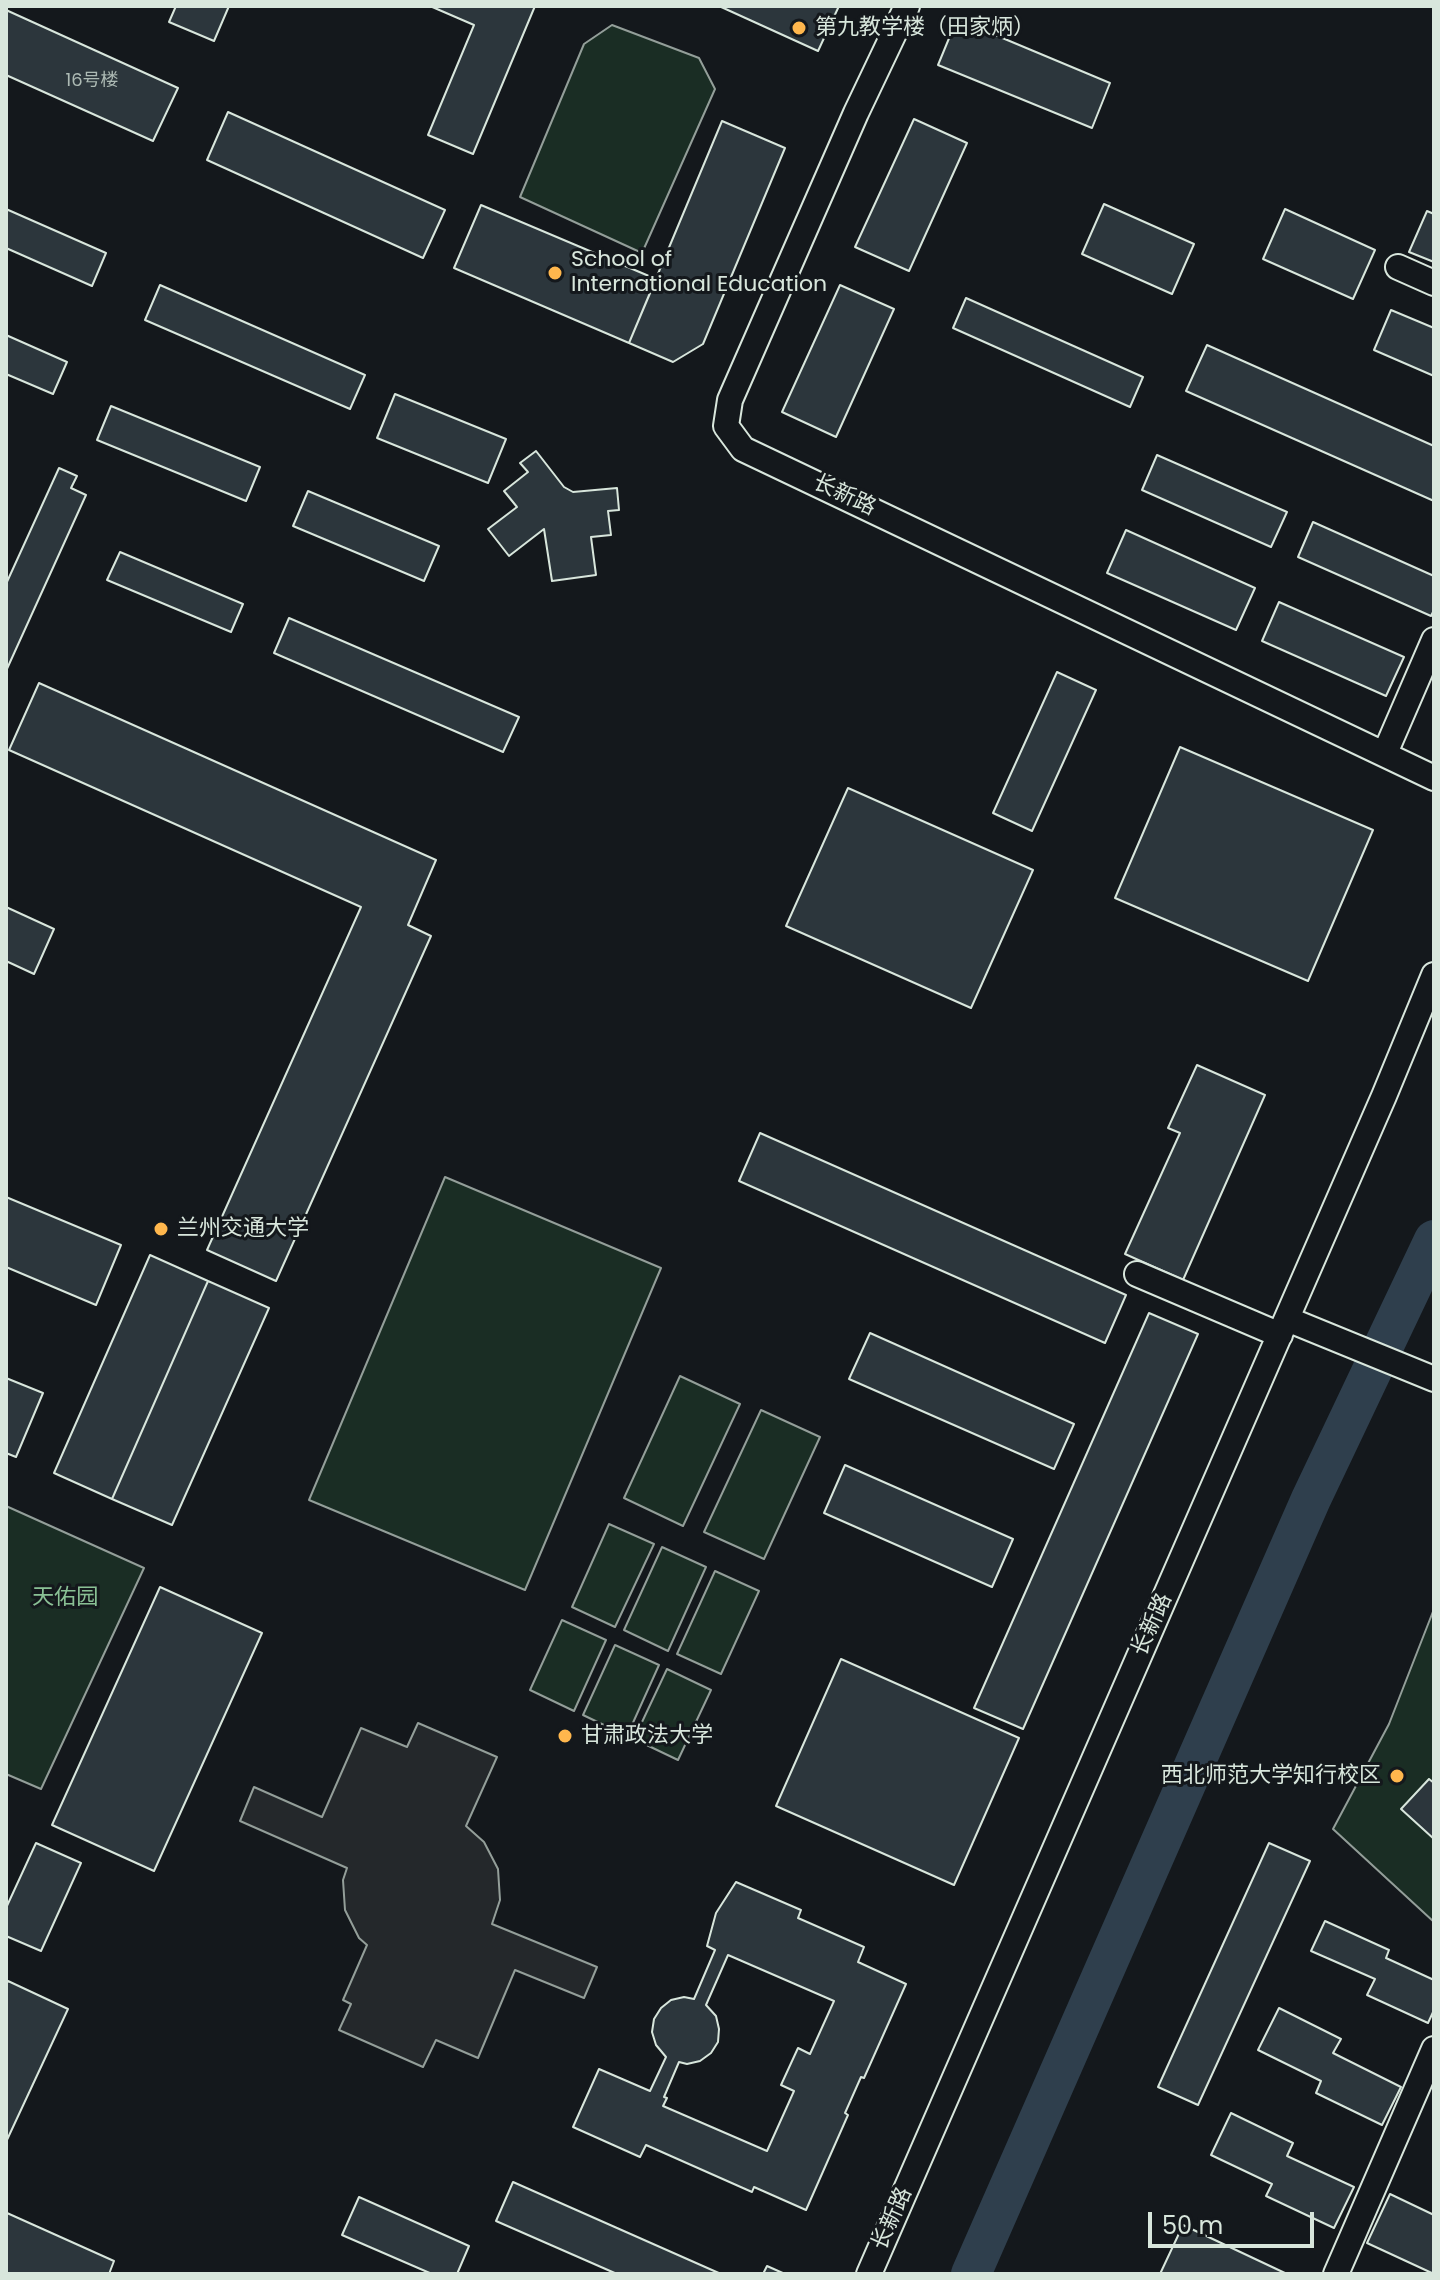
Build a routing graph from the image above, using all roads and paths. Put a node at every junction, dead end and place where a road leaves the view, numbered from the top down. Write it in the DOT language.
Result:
graph roads {
  1 [pos="907,6"];
  2 [pos="1398,267"];
  3 [pos="1434,283"];
  4 [pos="1434,640"];
  5 [pos="1385,753"];
  6 [pos="1434,778"];
  7 [pos="1434,975"];
  8 [pos="1137,1274"];
  9 [pos="1284,1327"];
  10 [pos="1430,1377"];
  11 [pos="1434,2049"];
  12 [pos="869,2274"];
  13 [pos="1336,2274"];
  1 -- 5 [label="street, 长新路"];
  2 -- 3 [label="street"];
  4 -- 5 [label="street"];
  5 -- 6 [label="street, 长新路"];
  7 -- 9 [label="street, 长新路"];
  8 -- 9 [label="street"];
  9 -- 10 [label="street"];
  9 -- 12 [label="street, 长新路"];
  11 -- 13 [label="street"];
}
